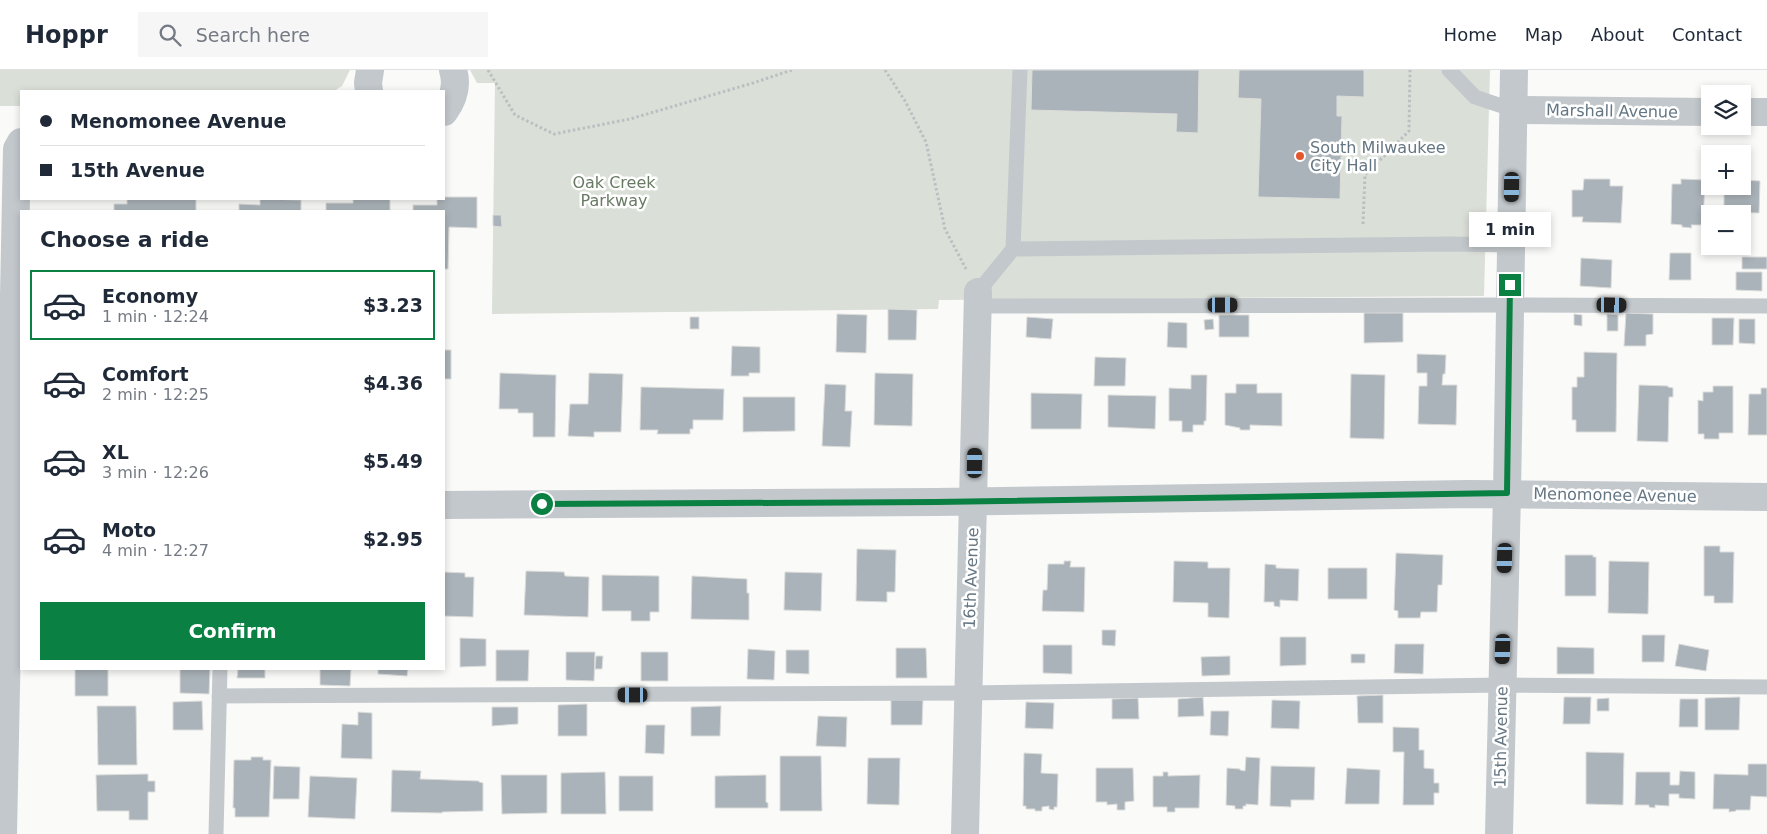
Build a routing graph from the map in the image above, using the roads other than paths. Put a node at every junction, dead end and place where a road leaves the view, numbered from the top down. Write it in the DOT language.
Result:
graph roads {
  1 [pos="370,70"];
  2 [pos="453,70"];
  3 [pos="1020,70"];
  4 [pos="1449,70"];
  5 [pos="1514,70"];
  6 [pos="369,90"];
  7 [pos="1514,110"];
  8 [pos="445,111"];
  9 [pos="1701,112"];
  10 [pos="1751,112"];
  11 [pos="1767,112"];
  12 [pos="19,146"];
  13 [pos="1511,245"];
  14 [pos="1012,249"];
  15 [pos="978,299"];
  16 [pos="1510,305"];
  17 [pos="1767,306"];
  18 [pos="1507,493"];
  19 [pos="1767,497"];
  20 [pos="974,501"];
  21 [pos="445,505"];
  22 [pos="11,511"];
  23 [pos="220,670"];
  24 [pos="1502,686"];
  25 [pos="1767,688"];
  26 [pos="967,694"];
  27 [pos="219,696"];
  28 [pos="3,834"];
  29 [pos="216,834"];
  30 [pos="965,834"];
  31 [pos="1499,834"];
  1 -- 6 [label="street"];
  2 -- 8 [label="street"];
  3 -- 14 [label="lane"];
  4 -- 7 [label="lane"];
  5 -- 7 [label="street, 15th Avenue"];
  7 -- 9 [label="street, Marshall Avenue"];
  7 -- 13 [label="street, 15th Avenue"];
  10 -- 11 [label="street"];
  12 -- 22 [label="street"];
  13 -- 14 [label="lane"];
  13 -- 16 [label="street, 15th Avenue"];
  14 -- 15 [label="lane"];
  15 -- 16 [label="lane"];
  15 -- 20 [label="street, 16th Avenue"];
  16 -- 17 [label="lane"];
  16 -- 18 [label="street, 15th Avenue"];
  18 -- 19 [label="street, Menomonee Avenue"];
  18 -- 20 [label="street, Menomonee Avenue"];
  18 -- 24 [label="street, 15th Avenue"];
  20 -- 21 [label="street, Menomonee Avenue"];
  20 -- 26 [label="street, 16th Avenue"];
  22 -- 28 [label="street"];
  23 -- 27 [label="lane"];
  24 -- 25 [label="lane"];
  24 -- 26 [label="lane"];
  24 -- 31 [label="street, 15th Avenue"];
  26 -- 27 [label="lane"];
  26 -- 30 [label="street, 16th Avenue"];
  27 -- 29 [label="lane"];
}
